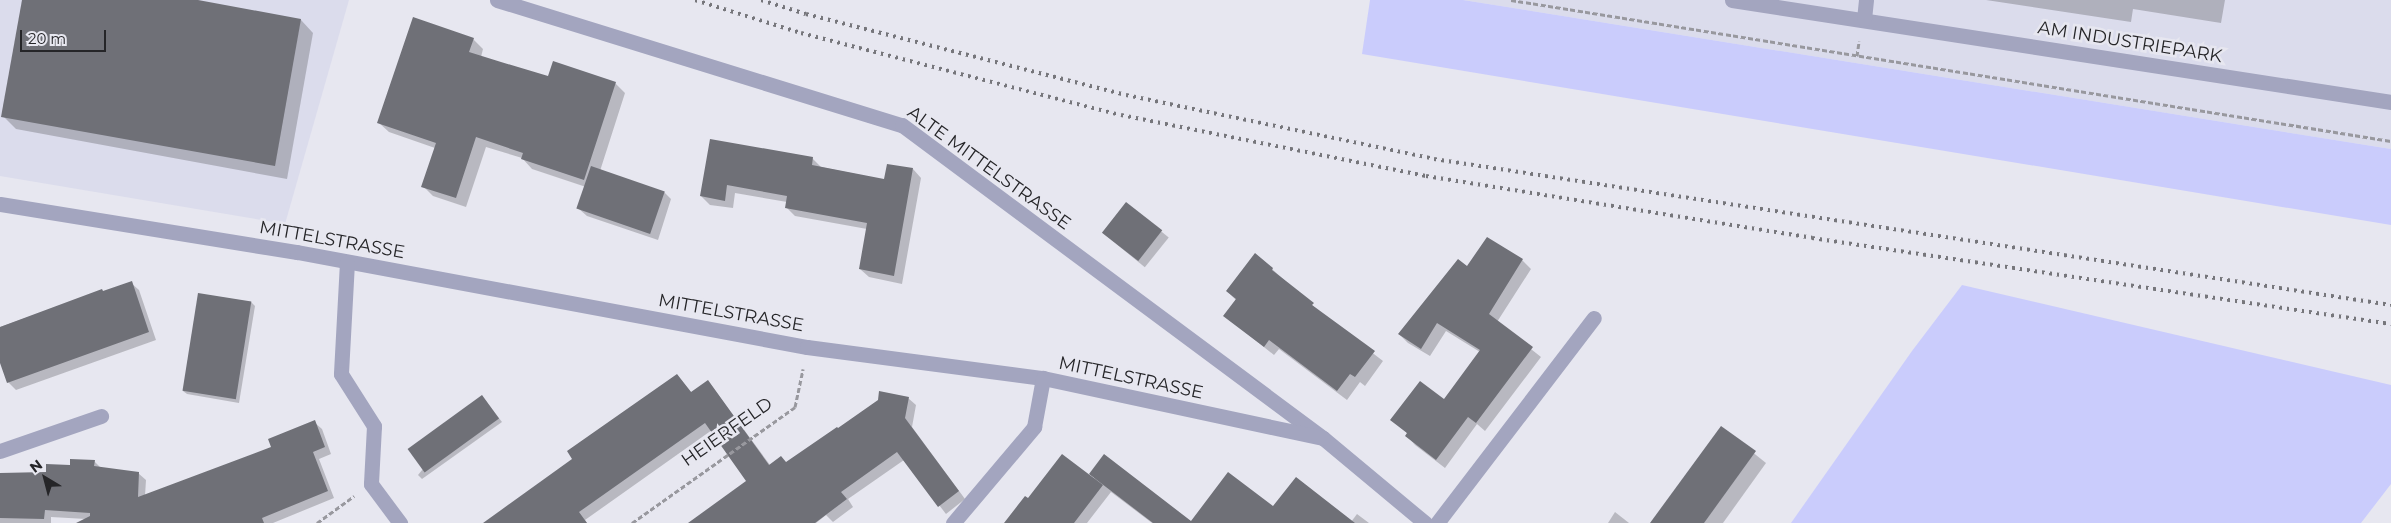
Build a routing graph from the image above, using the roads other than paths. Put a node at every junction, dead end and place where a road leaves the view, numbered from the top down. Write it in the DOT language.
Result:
graph roads {
  1 [pos="497,0"];
  2 [pos="1732,0"];
  3 [pos="1866,0"];
  4 [pos="1864,19"];
  5 [pos="2391,102"];
  6 [pos="0,204"];
  7 [pos="347,262"];
  8 [pos="1594,318"];
  9 [pos="1044,378"];
  10 [pos="101,416"];
  11 [pos="1323,438"];
  12 [pos="0,451"];
  13 [pos="400,523"];
  14 [pos="953,523"];
  15 [pos="1425,523"];
  16 [pos="1437,523"];
  1 -- 11 [label="street, ALTE MITTELSTRASSE"];
  2 -- 4 [label="street, AM INDUSTRIEPARK"];
  3 -- 4 [label="street"];
  4 -- 5 [label="street, AM INDUSTRIEPARK"];
  6 -- 7 [label="street, MITTELSTRASSE"];
  7 -- 9 [label="street, MITTELSTRASSE"];
  7 -- 13 [label="street"];
  8 -- 16 [label="street"];
  9 -- 11 [label="street, MITTELSTRASSE"];
  9 -- 14 [label="street"];
  10 -- 12 [label="street"];
  11 -- 15 [label="street, MITTELSTRASSE"];
}
